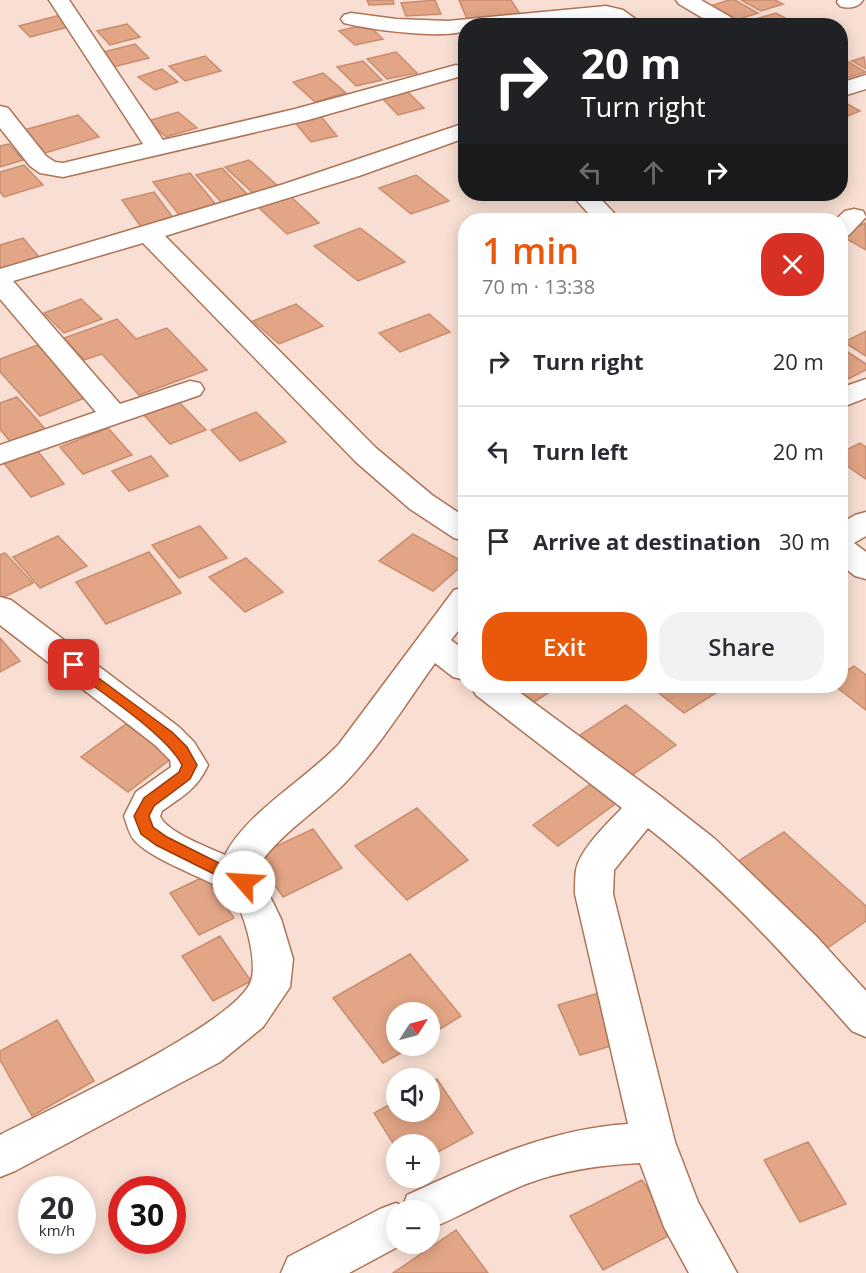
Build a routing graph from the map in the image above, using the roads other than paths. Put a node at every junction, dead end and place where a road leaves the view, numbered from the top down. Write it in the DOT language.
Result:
graph roads {
  1 [pos="59,0"];
  2 [pos="686,0"];
  3 [pos="582,18"];
  4 [pos="622,18"];
  5 [pos="718,18"];
  6 [pos="351,19"];
  7 [pos="457,50"];
  8 [pos="866,82"];
  9 [pos="848,86"];
  10 [pos="0,113"];
  11 [pos="458,132"];
  12 [pos="10,142"];
  13 [pos="158,149"];
  14 [pos="148,234"];
  15 [pos="0,277"];
  16 [pos="0,283"];
  17 [pos="866,387"];
  18 [pos="190,389"];
  19 [pos="848,395"];
  20 [pos="114,415"];
  21 [pos="0,454"];
  22 [pos="866,522"];
  23 [pos="458,526"];
  24 [pos="848,533"];
  25 [pos="848,554"];
  26 [pos="866,568"];
  27 [pos="0,608"];
  28 [pos="458,608"];
  29 [pos="432,644"];
  30 [pos="458,663"];
  31 [pos="497,693"];
  32 [pos="646,805"];
  33 [pos="244,882"];
  34 [pos="866,1019"];
  35 [pos="654,1142"];
  36 [pos="3,1149"];
  37 [pos="440,1202"];
  38 [pos="386,1229"];
  39 [pos="304,1273"];
  40 [pos="714,1273"];
  1 -- 13 [label="street"];
  2 -- 5 [label="street"];
  3 -- 4 [label="street"];
  6 -- 7 [label="street"];
  7 -- 13 [label="street"];
  8 -- 9 [label="street"];
  10 -- 12 [label="street"];
  11 -- 14 [label="street"];
  12 -- 13 [label="street"];
  14 -- 15 [label="street"];
  14 -- 23 [label="street"];
  16 -- 20 [label="street"];
  17 -- 19 [label="street"];
  18 -- 20 [label="street"];
  20 -- 21 [label="street"];
  22 -- 24 [label="street"];
  25 -- 26 [label="street"];
  27 -- 33 [label="street"];
  28 -- 29 [label="street"];
  29 -- 30 [label="street"];
  29 -- 33 [label="street"];
  31 -- 32 [label="street"];
  32 -- 34 [label="street"];
  32 -- 35 [label="street"];
  33 -- 36 [label="street"];
  35 -- 37 [label="street"];
  35 -- 40 [label="street"];
  38 -- 39 [label="street"];
}
